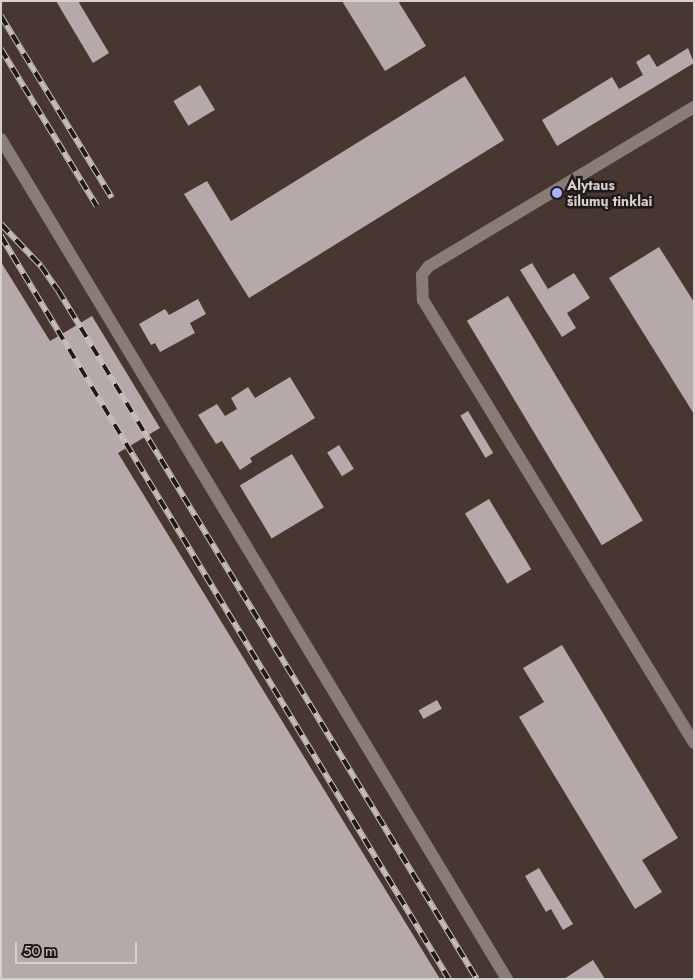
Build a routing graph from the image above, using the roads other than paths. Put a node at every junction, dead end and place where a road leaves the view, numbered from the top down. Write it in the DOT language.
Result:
graph roads {
  1 [pos="694,107"];
  2 [pos="1,139"];
  3 [pos="694,743"];
  4 [pos="507,979"];
  1 -- 3 [label="street"];
  2 -- 4 [label="street"];
}
